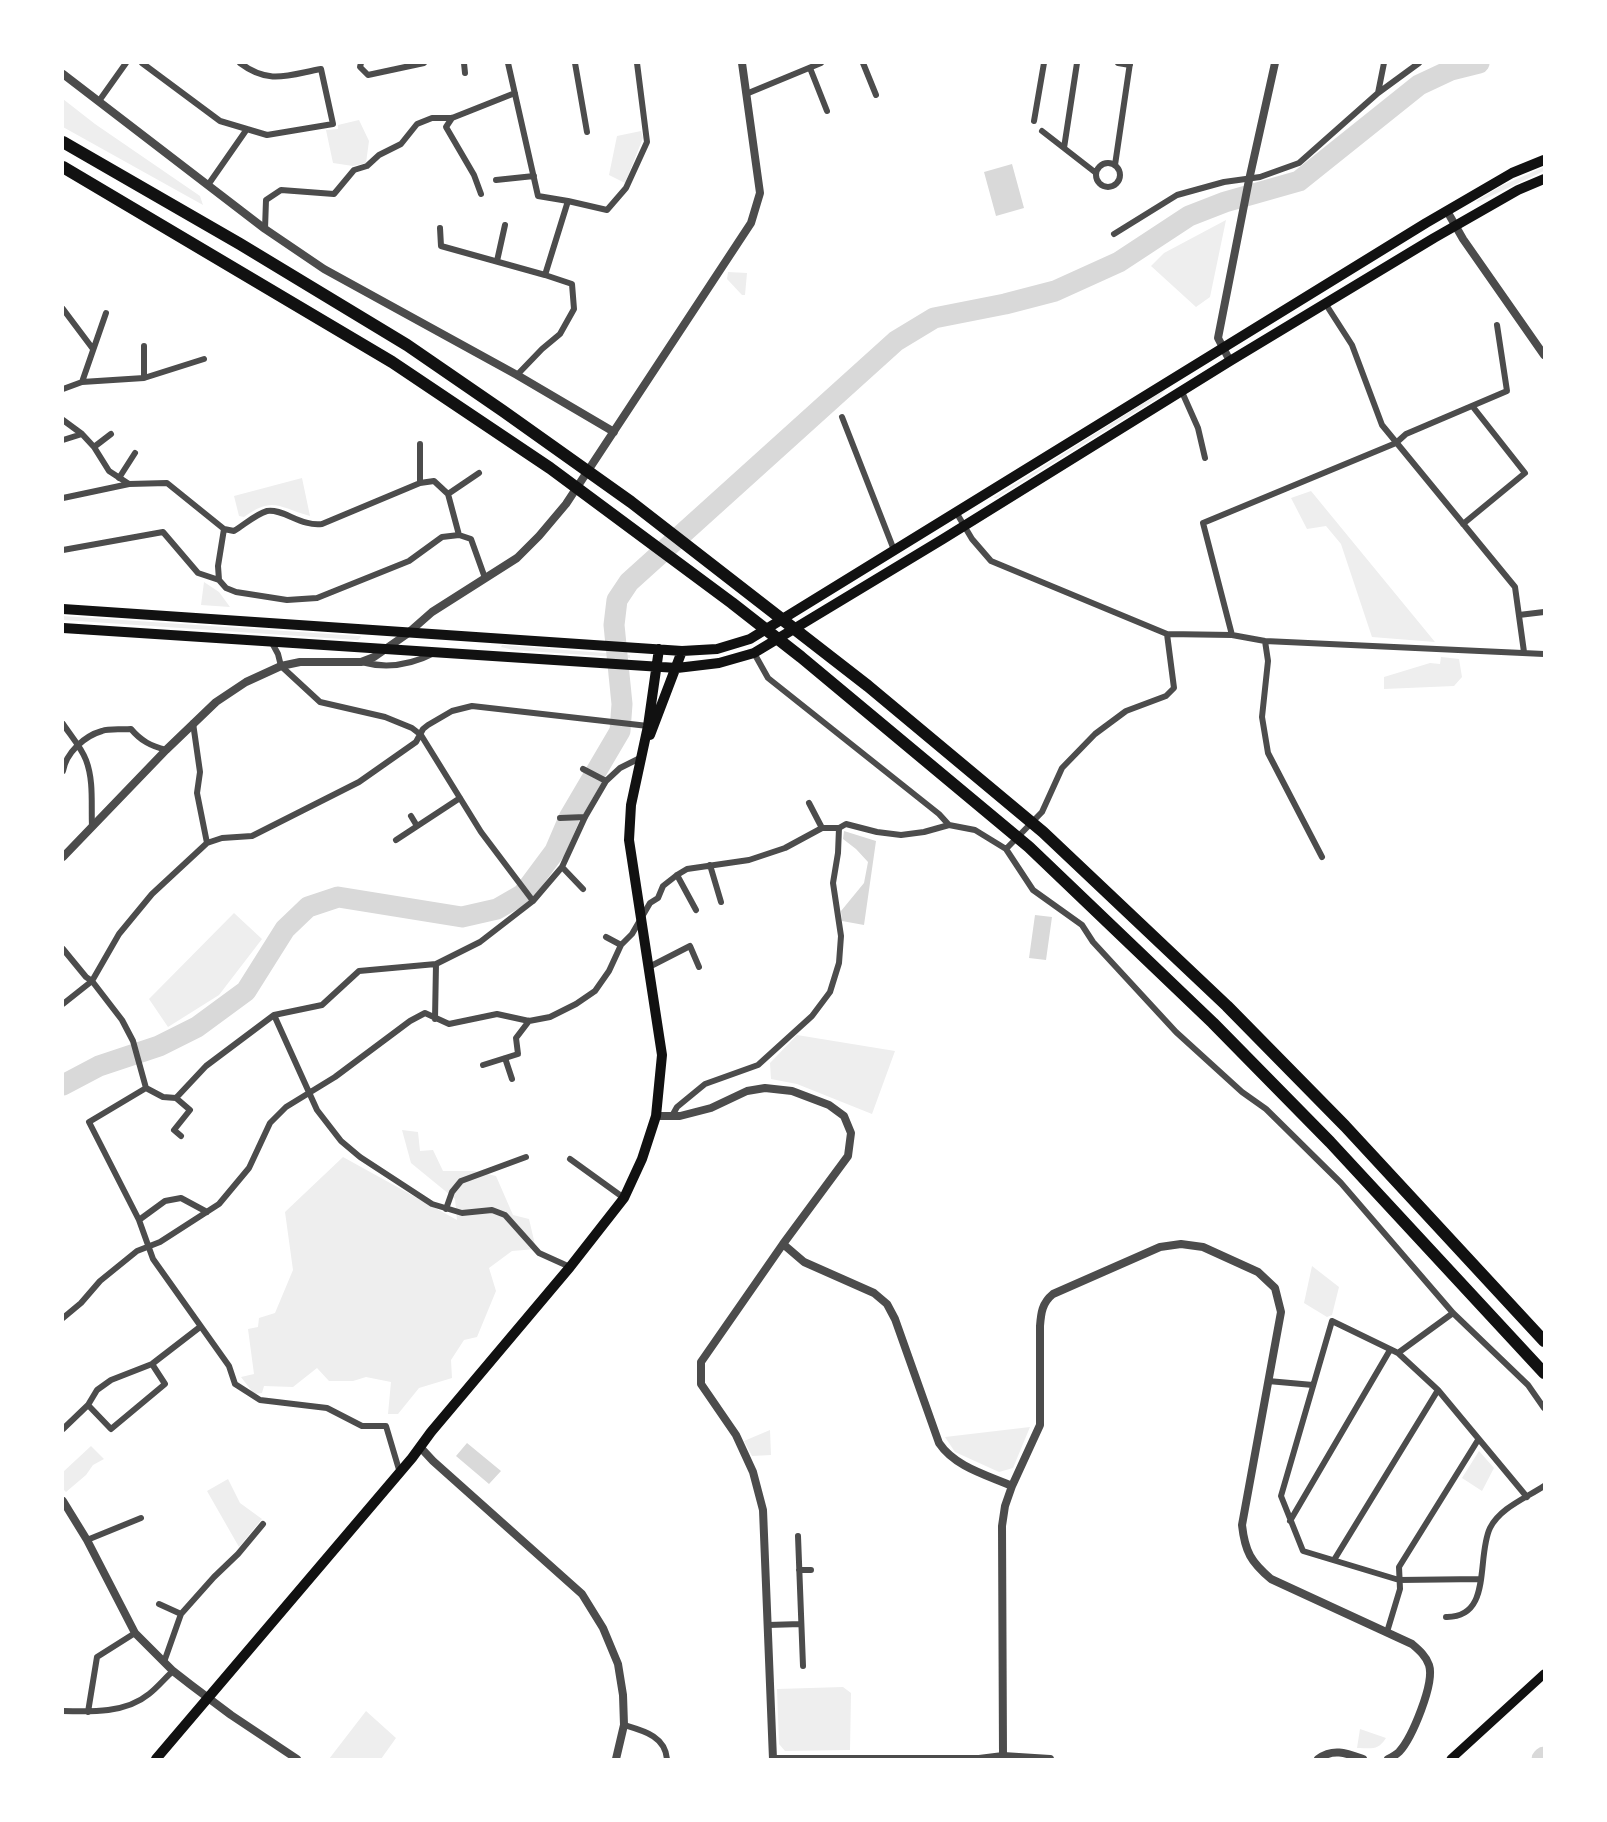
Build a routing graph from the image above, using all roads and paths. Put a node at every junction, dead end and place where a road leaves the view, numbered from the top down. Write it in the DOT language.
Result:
graph roads {
  1 [pos="126,63"];
  2 [pos="142,63"];
  3 [pos="240,63"];
  4 [pos="361,63"];
  5 [pos="424,63"];
  6 [pos="464,63"];
  7 [pos="508,63"];
  8 [pos="575,63"];
  9 [pos="637,63"];
  10 [pos="742,63"];
  11 [pos="821,63"];
  12 [pos="863,63"];
  13 [pos="1044,63"];
  14 [pos="1077,63"];
  15 [pos="1118,63"];
  16 [pos="1275,63"];
  17 [pos="1384,63"];
  18 [pos="1419,63"];
  19 [pos="1130,64"];
  20 [pos="399,66"];
  21 [pos="810,68"];
  22 [pos="465,73"];
  23 [pos="63,74"];
  24 [pos="515,93"];
  25 [pos="1378,93"];
  26 [pos="746,94"];
  27 [pos="876,95"];
  28 [pos="99,101"];
  29 [pos="827,111"];
  30 [pos="452,118"];
  31 [pos="1034,121"];
  32 [pos="247,129"];
  33 [pos="1042,131"];
  34 [pos="587,132"];
  35 [pos="63,142"];
  36 [pos="1065,148"];
  37 [pos="1544,160"];
  38 [pos="1115,165"];
  39 [pos="63,167"];
  40 [pos="1096,173"];
  41 [pos="534,176"];
  42 [pos="1544,179"];
  43 [pos="496,180"];
  44 [pos="1249,180"];
  45 [pos="208,185"];
  46 [pos="481,194"];
  47 [pos="568,201"];
  48 [pos="1447,211"];
  49 [pos="505,225"];
  50 [pos="1455,225"];
  51 [pos="440,228"];
  52 [pos="265,229"];
  53 [pos="1114,234"];
  54 [pos="497,261"];
  55 [pos="545,275"];
  56 [pos="1325,303"];
  57 [pos="63,309"];
  58 [pos="106,313"];
  59 [pos="1497,325"];
  60 [pos="144,346"];
  61 [pos="1222,348"];
  62 [pos="93,349"];
  63 [pos="1544,355"];
  64 [pos="204,359"];
  65 [pos="1230,361"];
  66 [pos="517,375"];
  67 [pos="144,378"];
  68 [pos="82,382"];
  69 [pos="63,388"];
  70 [pos="1182,392"];
  71 [pos="1473,407"];
  72 [pos="842,417"];
  73 [pos="63,420"];
  74 [pos="614,432"];
  75 [pos="82,434"];
  76 [pos="111,434"];
  77 [pos="63,440"];
  78 [pos="1396,443"];
  79 [pos="420,444"];
  80 [pos="94,447"];
  81 [pos="135,453"];
  82 [pos="1205,458"];
  83 [pos="479,473"];
  84 [pos="119,478"];
  85 [pos="420,483"];
  86 [pos="129,484"];
  87 [pos="448,494"];
  88 [pos="63,498"];
  89 [pos="956,512"];
  90 [pos="1463,524"];
  91 [pos="964,526"];
  92 [pos="224,529"];
  93 [pos="459,535"];
  94 [pos="63,550"];
  95 [pos="894,550"];
  96 [pos="485,578"];
  97 [pos="219,580"];
  98 [pos="63,609"];
  99 [pos="1544,612"];
  100 [pos="1519,615"];
  101 [pos="63,628"];
  102 [pos="406,634"];
  103 [pos="1167,634"];
  104 [pos="1232,635"];
  105 [pos="271,640"];
  106 [pos="1265,641"];
  107 [pos="387,648"];
  108 [pos="659,649"];
  109 [pos="682,651"];
  110 [pos="438,652"];
  111 [pos="754,652"];
  112 [pos="1524,652"];
  113 [pos="1544,654"];
  114 [pos="361,662"];
  115 [pos="281,666"];
  116 [pos="658,667"];
  117 [pos="677,668"];
  118 [pos="194,723"];
  119 [pos="63,724"];
  120 [pos="648,726"];
  121 [pos="421,735"];
  122 [pos="77,744"];
  123 [pos="166,750"];
  124 [pos="640,758"];
  125 [pos="582,769"];
  126 [pos="63,771"];
  127 [pos="606,781"];
  128 [pos="460,798"];
  129 [pos="809,803"];
  130 [pos="411,816"];
  131 [pos="585,817"];
  132 [pos="560,818"];
  133 [pos="949,825"];
  134 [pos="92,826"];
  135 [pos="417,826"];
  136 [pos="822,828"];
  137 [pos="838,828"];
  138 [pos="396,840"];
  139 [pos="207,843"];
  140 [pos="1006,849"];
  141 [pos="63,857"];
  142 [pos="1322,857"];
  143 [pos="710,865"];
  144 [pos="562,867"];
  145 [pos="677,875"];
  146 [pos="583,889"];
  147 [pos="532,901"];
  148 [pos="721,902"];
  149 [pos="696,910"];
  150 [pos="641,918"];
  151 [pos="606,937"];
  152 [pos="621,945"];
  153 [pos="63,949"];
  154 [pos="436,964"];
  155 [pos="649,967"];
  156 [pos="699,967"];
  157 [pos="93,981"];
  158 [pos="63,1004"];
  159 [pos="274,1015"];
  160 [pos="435,1019"];
  161 [pos="529,1021"];
  162 [pos="505,1058"];
  163 [pos="483,1065"];
  164 [pos="512,1078"];
  165 [pos="146,1088"];
  166 [pos="309,1092"];
  167 [pos="176,1098"];
  168 [pos="656,1116"];
  169 [pos="672,1116"];
  170 [pos="181,1136"];
  171 [pos="526,1157"];
  172 [pos="570,1159"];
  173 [pos="624,1198"];
  174 [pos="446,1209"];
  175 [pos="207,1212"];
  176 [pos="139,1220"];
  177 [pos="783,1244"];
  178 [pos="147,1247"];
  179 [pos="570,1267"];
  180 [pos="1453,1313"];
  181 [pos="63,1318"];
  182 [pos="200,1328"];
  183 [pos="1544,1341"];
  184 [pos="1390,1350"];
  185 [pos="1398,1353"];
  186 [pos="152,1364"];
  187 [pos="1544,1373"];
  188 [pos="1268,1381"];
  189 [pos="1313,1385"];
  190 [pos="1438,1390"];
  191 [pos="88,1405"];
  192 [pos="1544,1408"];
  193 [pos="63,1429"];
  194 [pos="1478,1440"];
  195 [pos="420,1447"];
  196 [pos="400,1473"];
  197 [pos="1012,1486"];
  198 [pos="1544,1486"];
  199 [pos="1527,1497"];
  200 [pos="63,1501"];
  201 [pos="141,1518"];
  202 [pos="1290,1521"];
  203 [pos="263,1524"];
  204 [pos="798,1536"];
  205 [pos="87,1540"];
  206 [pos="1334,1560"];
  207 [pos="800,1570"];
  208 [pos="810,1570"];
  209 [pos="1481,1579"];
  210 [pos="1399,1580"];
  211 [pos="159,1604"];
  212 [pos="181,1614"];
  213 [pos="1446,1617"];
  214 [pos="801,1624"];
  215 [pos="768,1625"];
  216 [pos="1387,1632"];
  217 [pos="135,1633"];
  218 [pos="164,1662"];
  219 [pos="803,1666"];
  220 [pos="173,1671"];
  221 [pos="1544,1674"];
  222 [pos="209,1698"];
  223 [pos="63,1711"];
  224 [pos="88,1712"];
  225 [pos="624,1725"];
  226 [pos="1003,1756"];
  227 [pos="156,1759"];
  228 [pos="297,1759"];
  229 [pos="616,1759"];
  230 [pos="667,1759"];
  231 [pos="1050,1759"];
  232 [pos="1318,1759"];
  233 [pos="1363,1759"];
  234 [pos="1388,1759"];
  235 [pos="1451,1759"];
  1 -- 28 [label="street"];
  2 -- 32 [label="street"];
  3 -- 32 [label="street"];
  4 -- 20 [label="street"];
  5 -- 20 [label="street"];
  6 -- 22 [label="street"];
  7 -- 24 [label="street"];
  8 -- 34 [label="street"];
  9 -- 47 [label="street"];
  10 -- 26 [label="street"];
  11 -- 21 [label="street"];
  12 -- 27 [label="street"];
  13 -- 31 [label="street"];
  14 -- 36 [label="street"];
  15 -- 19 [label="street"];
  16 -- 44 [label="street"];
  17 -- 25 [label="street"];
  18 -- 25 [label="street"];
  19 -- 38 [label="street"];
  21 -- 26 [label="street"];
  21 -- 29 [label="street"];
  23 -- 28 [label="street"];
  24 -- 30 [label="street"];
  24 -- 41 [label="street"];
  25 -- 44 [label="street"];
  26 -- 74 [label="street"];
  28 -- 45 [label="street"];
  30 -- 46 [label="street"];
  30 -- 52 [label="street"];
  32 -- 45 [label="street"];
  33 -- 36 [label="street"];
  35 -- 183 [label="highway"];
  36 -- 40 [label="street"];
  37 -- 48 [label="main road"];
  38 -- 40 [label="street"];
  38 -- 40 [label="street"];
  39 -- 187 [label="highway"];
  41 -- 43 [label="street"];
  41 -- 47 [label="street"];
  42 -- 50 [label="main road"];
  44 -- 53 [label="street"];
  44 -- 61 [label="street"];
  45 -- 52 [label="street"];
  47 -- 55 [label="street"];
  48 -- 50 [label="street"];
  48 -- 61 [label="main road"];
  49 -- 54 [label="street"];
  50 -- 56 [label="main road"];
  50 -- 63 [label="street"];
  51 -- 54 [label="street"];
  52 -- 66 [label="street"];
  54 -- 55 [label="street"];
  55 -- 66 [label="street"];
  56 -- 65 [label="main road"];
  56 -- 78 [label="street"];
  57 -- 62 [label="street"];
  58 -- 62 [label="street"];
  59 -- 71 [label="street"];
  60 -- 67 [label="street"];
  61 -- 65 [label="street"];
  61 -- 89 [label="main road"];
  62 -- 68 [label="street"];
  64 -- 67 [label="street"];
  65 -- 70 [label="main road"];
  66 -- 74 [label="street"];
  67 -- 68 [label="street"];
  68 -- 69 [label="street"];
  70 -- 82 [label="street"];
  70 -- 91 [label="main road"];
  71 -- 78 [label="street"];
  71 -- 90 [label="street"];
  72 -- 95 [label="street"];
  73 -- 75 [label="street"];
  74 -- 96 [label="street"];
  75 -- 77 [label="street"];
  75 -- 80 [label="street"];
  76 -- 80 [label="street"];
  78 -- 90 [label="street"];
  78 -- 104 [label="street"];
  79 -- 85 [label="street"];
  80 -- 84 [label="street"];
  81 -- 84 [label="street"];
  83 -- 87 [label="street"];
  84 -- 86 [label="street"];
  85 -- 87 [label="street"];
  85 -- 92 [label="street"];
  86 -- 88 [label="street"];
  86 -- 92 [label="street"];
  87 -- 93 [label="street"];
  89 -- 91 [label="street"];
  89 -- 95 [label="main road"];
  90 -- 100 [label="street"];
  91 -- 103 [label="street"];
  91 -- 111 [label="main road"];
  92 -- 97 [label="street"];
  93 -- 96 [label="street"];
  93 -- 97 [label="street"];
  94 -- 97 [label="street"];
  95 -- 109 [label="main road"];
  96 -- 102 [label="street"];
  98 -- 102 [label="main road"];
  99 -- 100 [label="street"];
  100 -- 112 [label="street"];
  101 -- 105 [label="main road"];
  102 -- 107 [label="street"];
  102 -- 108 [label="main road"];
  103 -- 104 [label="street"];
  103 -- 140 [label="street"];
  104 -- 106 [label="street"];
  105 -- 107 [label="main road"];
  105 -- 115 [label="street"];
  106 -- 112 [label="street"];
  106 -- 142 [label="street"];
  107 -- 110 [label="main road"];
  107 -- 114 [label="street"];
  108 -- 109 [label="main road"];
  108 -- 116 [label="main road"];
  109 -- 117 [label="main road"];
  110 -- 114 [label="street"];
  110 -- 116 [label="main road"];
  111 -- 117 [label="main road"];
  111 -- 133 [label="street"];
  112 -- 113 [label="street"];
  114 -- 115 [label="street"];
  115 -- 118 [label="street"];
  115 -- 121 [label="street"];
  116 -- 117 [label="main road"];
  116 -- 120 [label="main road"];
  117 -- 124 [label="main road"];
  118 -- 123 [label="street"];
  118 -- 139 [label="street"];
  119 -- 122 [label="street"];
  120 -- 121 [label="street"];
  120 -- 124 [label="main road"];
  121 -- 128 [label="street"];
  121 -- 139 [label="street"];
  122 -- 123 [label="street"];
  122 -- 126 [label="street"];
  122 -- 134 [label="street"];
  123 -- 134 [label="street"];
  124 -- 127 [label="street"];
  124 -- 150 [label="main road"];
  125 -- 127 [label="street"];
  127 -- 131 [label="street"];
  128 -- 135 [label="street"];
  128 -- 147 [label="street"];
  129 -- 136 [label="street"];
  130 -- 135 [label="street"];
  131 -- 132 [label="street"];
  131 -- 144 [label="street"];
  133 -- 137 [label="street"];
  133 -- 140 [label="street"];
  134 -- 141 [label="street"];
  135 -- 138 [label="street"];
  136 -- 137 [label="street"];
  136 -- 143 [label="street"];
  137 -- 169 [label="street"];
  139 -- 157 [label="street"];
  140 -- 180 [label="street"];
  143 -- 145 [label="street"];
  143 -- 148 [label="street"];
  144 -- 146 [label="street"];
  144 -- 147 [label="street"];
  145 -- 149 [label="street"];
  145 -- 150 [label="street"];
  147 -- 154 [label="street"];
  150 -- 152 [label="street"];
  150 -- 155 [label="main road"];
  151 -- 152 [label="street"];
  152 -- 161 [label="street"];
  153 -- 157 [label="street"];
  154 -- 159 [label="street"];
  154 -- 160 [label="street"];
  155 -- 156 [label="street"];
  155 -- 168 [label="main road"];
  157 -- 158 [label="street"];
  157 -- 165 [label="street"];
  159 -- 166 [label="street"];
  159 -- 167 [label="street"];
  160 -- 161 [label="street"];
  160 -- 166 [label="street"];
  161 -- 162 [label="street"];
  162 -- 163 [label="street"];
  162 -- 164 [label="street"];
  165 -- 167 [label="street"];
  165 -- 176 [label="street"];
  166 -- 174 [label="street"];
  166 -- 175 [label="street"];
  167 -- 170 [label="street"];
  168 -- 169 [label="street"];
  168 -- 173 [label="main road"];
  169 -- 177 [label="street"];
  171 -- 174 [label="street"];
  172 -- 173 [label="street"];
  173 -- 179 [label="main road"];
  174 -- 179 [label="street"];
  175 -- 176 [label="street"];
  175 -- 178 [label="street"];
  176 -- 178 [label="street"];
  177 -- 197 [label="street"];
  177 -- 215 [label="street"];
  178 -- 181 [label="street"];
  178 -- 182 [label="street"];
  179 -- 195 [label="main road"];
  180 -- 185 [label="street"];
  180 -- 192 [label="street"];
  182 -- 186 [label="street"];
  182 -- 196 [label="street"];
  184 -- 185 [label="street"];
  184 -- 189 [label="street"];
  184 -- 202 [label="street"];
  185 -- 190 [label="street"];
  186 -- 191 [label="street"];
  186 -- 191 [label="street"];
  188 -- 189 [label="street"];
  188 -- 197 [label="street"];
  188 -- 216 [label="street"];
  189 -- 202 [label="street"];
  190 -- 194 [label="street"];
  190 -- 206 [label="street"];
  191 -- 193 [label="street"];
  194 -- 199 [label="street"];
  194 -- 210 [label="street"];
  195 -- 196 [label="main road"];
  195 -- 225 [label="street"];
  196 -- 222 [label="main road"];
  197 -- 226 [label="street"];
  198 -- 199 [label="street"];
  199 -- 209 [label="street"];
  200 -- 205 [label="street"];
  201 -- 205 [label="street"];
  202 -- 206 [label="street"];
  203 -- 212 [label="street"];
  204 -- 207 [label="street"];
  205 -- 217 [label="street"];
  206 -- 210 [label="street"];
  207 -- 208 [label="street"];
  207 -- 214 [label="street"];
  209 -- 210 [label="street"];
  209 -- 213 [label="street"];
  210 -- 216 [label="street"];
  211 -- 212 [label="street"];
  212 -- 218 [label="street"];
  214 -- 215 [label="street"];
  214 -- 219 [label="street"];
  215 -- 226 [label="street"];
  216 -- 234 [label="street"];
  217 -- 218 [label="street"];
  217 -- 224 [label="street"];
  218 -- 220 [label="street"];
  220 -- 222 [label="street"];
  220 -- 224 [label="street"];
  221 -- 235 [label="main road"];
  222 -- 227 [label="main road"];
  222 -- 228 [label="street"];
  223 -- 224 [label="street"];
  225 -- 229 [label="street"];
  225 -- 230 [label="street"];
  226 -- 231 [label="street"];
  232 -- 233 [label="street"];
}
